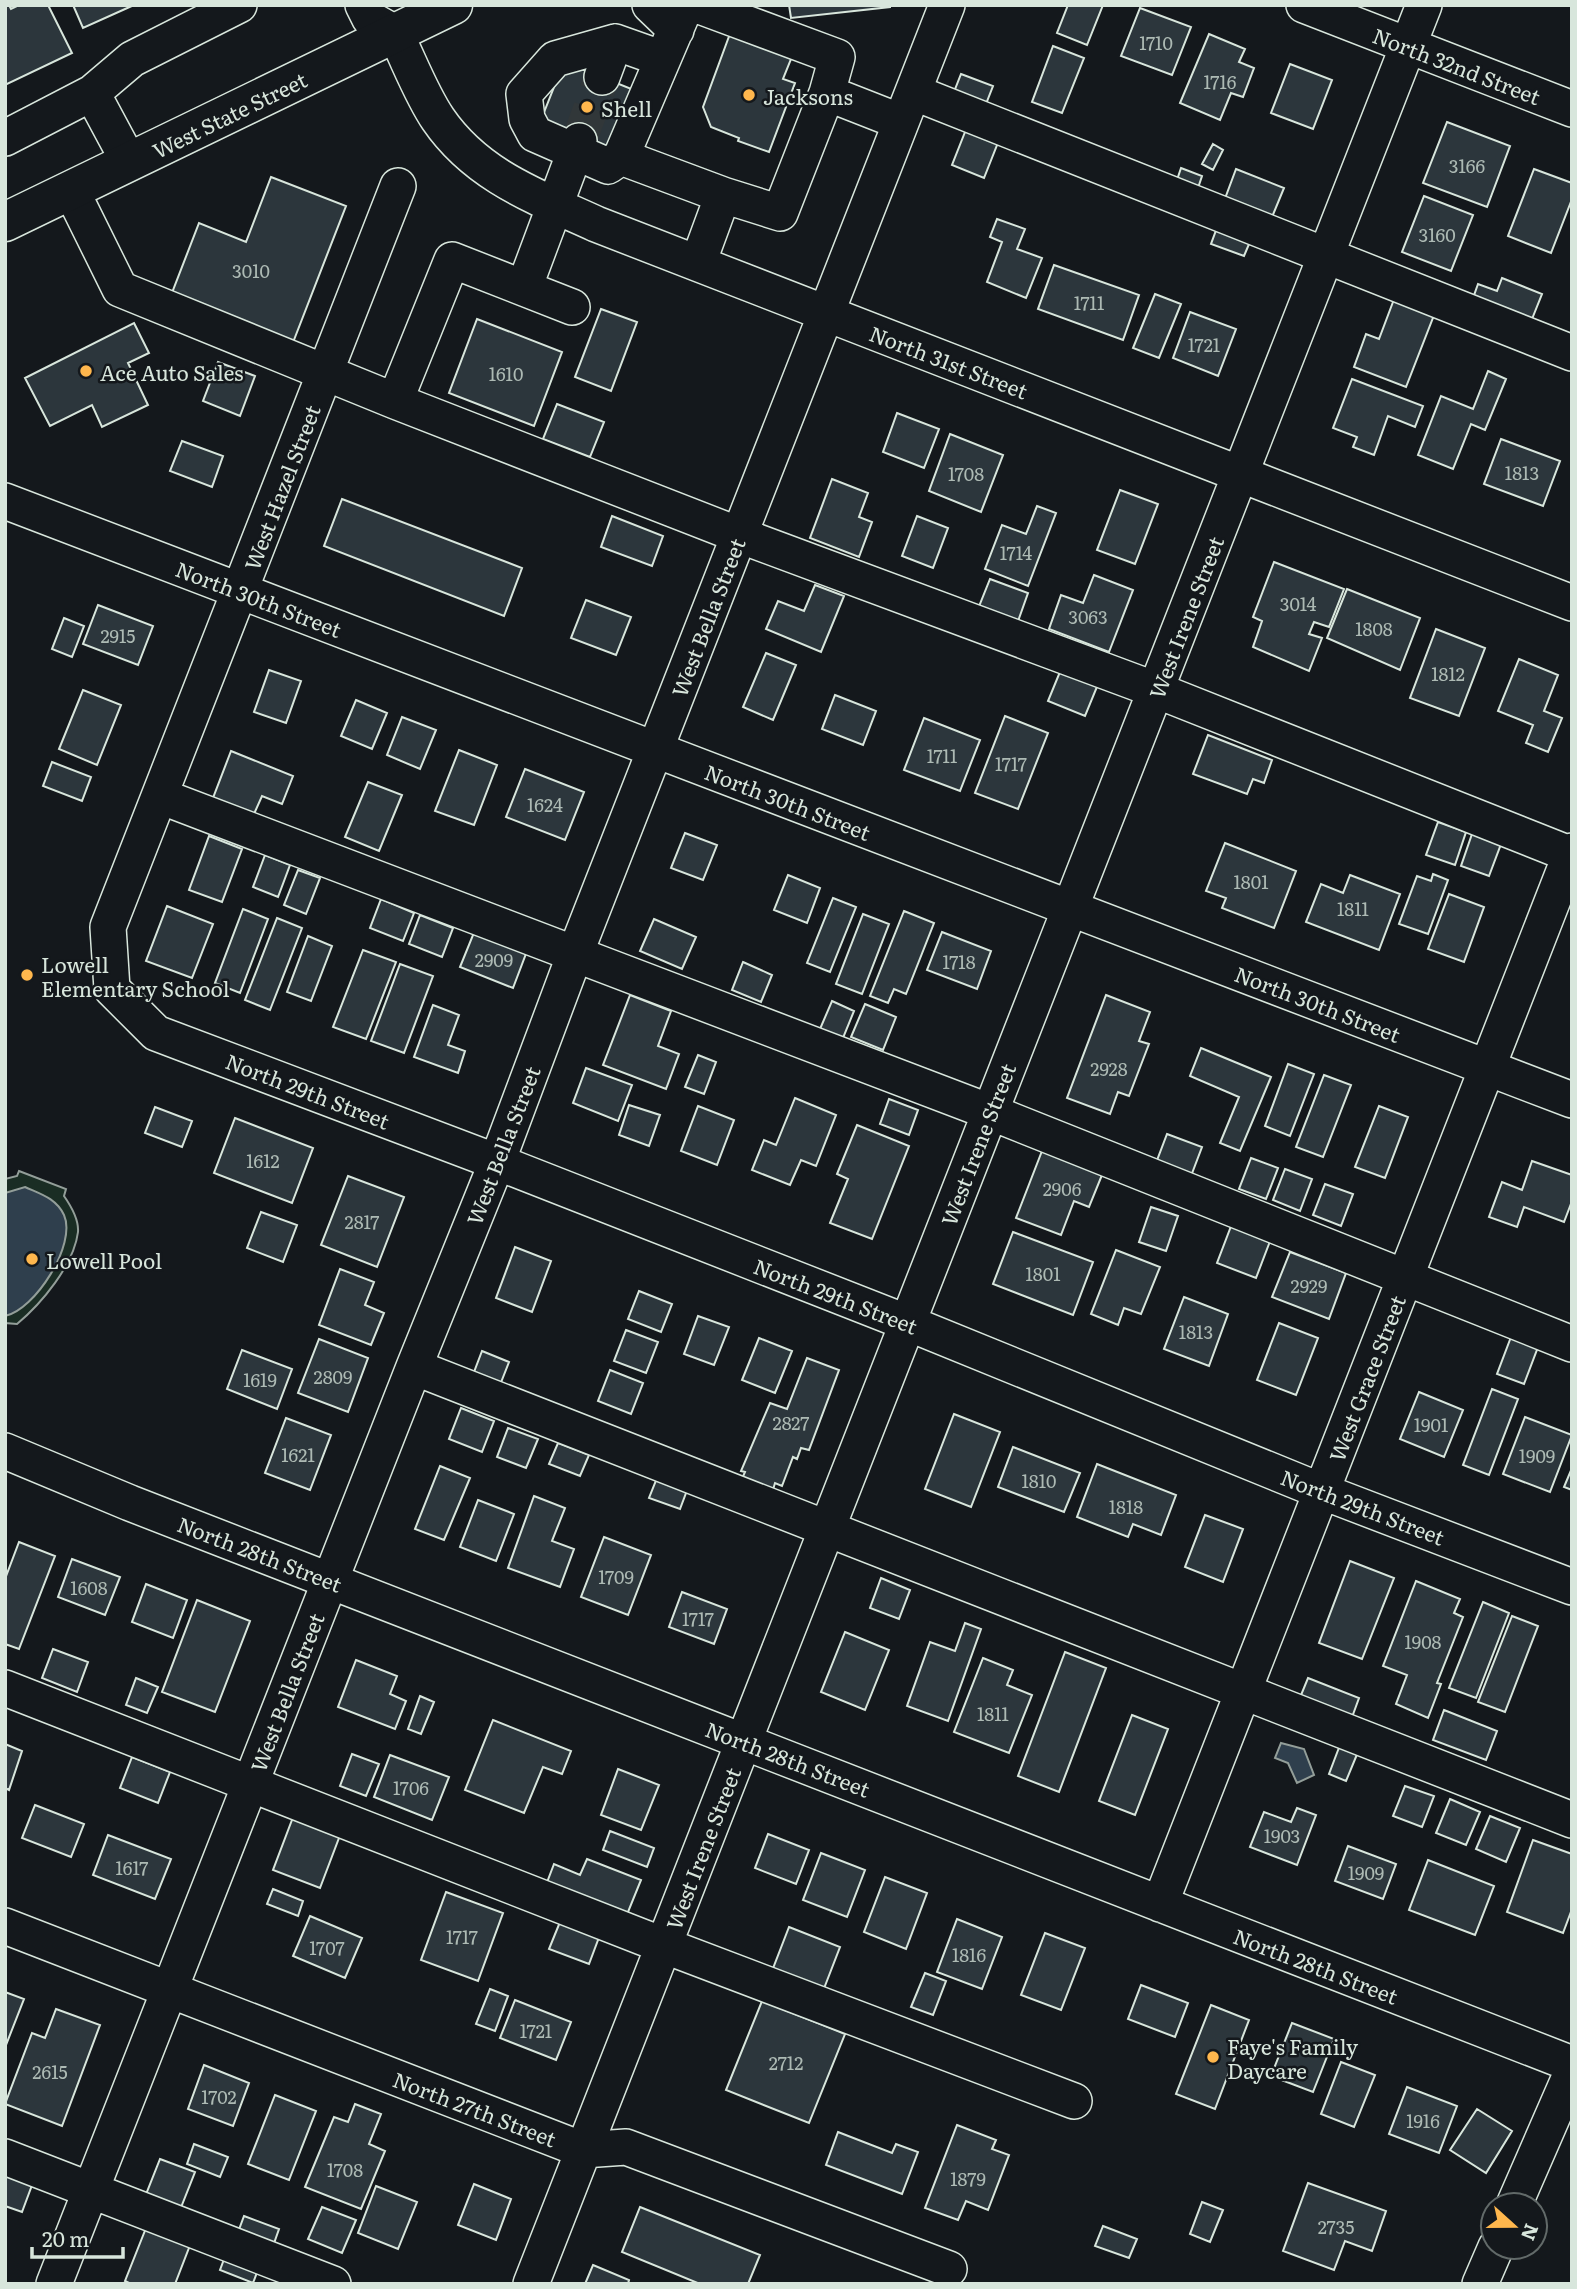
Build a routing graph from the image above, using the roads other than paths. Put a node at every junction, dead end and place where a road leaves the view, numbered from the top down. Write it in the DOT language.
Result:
graph roads {
  1 [pos="239,5"];
  2 [pos="363,5"];
  3 [pos="453,5"];
  4 [pos="650,5"];
  5 [pos="947,5"];
  6 [pos="1304,5"];
  7 [pos="1424,5"];
  8 [pos="398,19"];
  9 [pos="680,25"];
  10 [pos="615,42"];
  11 [pos="1408,46"];
  12 [pos="602,77"];
  13 [pos="92,93"];
  14 [pos="827,93"];
  15 [pos="907,107"];
  16 [pos="1572,109"];
  17 [pos="5,138"];
  18 [pos="577,146"];
  19 [pos="621,158"];
  20 [pos="129,162"];
  21 [pos="398,186"];
  22 [pos="72,190"];
  23 [pos="723,195"];
  24 [pos="556,206"];
  25 [pos="5,222"];
  26 [pos="1326,256"];
  27 [pos="698,263"];
  28 [pos="524,288"];
  29 [pos="572,307"];
  30 [pos="826,313"];
  31 [pos="1572,353"];
  32 [pos="325,374"];
  33 [pos="395,401"];
  34 [pos="1240,474"];
  35 [pos="5,501"];
  36 [pos="739,535"];
  37 [pos="240,591"];
  38 [pos="1572,603"];
  39 [pos="1156,690"];
  40 [pos="655,749"];
  41 [pos="160,796"];
  42 [pos="1571,854"];
  43 [pos="1070,908"];
  44 [pos="575,954"];
  45 [pos="112,989"];
  46 [pos="1487,1067"];
  47 [pos="1572,1100"];
  48 [pos="990,1112"];
  49 [pos="497,1162"];
  50 [pos="1404,1279"];
  51 [pos="908,1323"];
  52 [pos="1572,1344"];
  53 [pos="414,1367"];
  54 [pos="5,1451"];
  55 [pos="1321,1491"];
  56 [pos="826,1530"];
  57 [pos="329,1580"];
  58 [pos="1572,1587"];
  59 [pos="5,1688"];
  60 [pos="1244,1690"];
  61 [pos="744,1741"];
  62 [pos="249,1785"];
  63 [pos="1572,1820"];
  64 [pos="1160,1904"];
  65 [pos="5,1926"];
  66 [pos="664,1945"];
  67 [pos="169,1989"];
  68 [pos="1572,2064"];
  69 [pos="1572,2073"];
  70 [pos="1074,2101"];
  71 [pos="583,2150"];
  72 [pos="5,2157"];
  73 [pos="91,2189"];
  74 [pos="1520,2191"];
  75 [pos="1490,2261"];
  76 [pos="949,2269"];
  77 [pos="54,2284"];
  78 [pos="333,2284"];
  79 [pos="531,2284"];
  80 [pos="1480,2284"];
  1 -- 13 [label="street"];
  2 -- 8 [label="street"];
  3 -- 8 [label="main road, West State Street"];
  4 -- 9 [label="street"];
  5 -- 15 [label="street, West Bella Street"];
  6 -- 11 [label="street, North 32nd Street"];
  7 -- 11 [label="street, West Irene Street"];
  8 -- 20 [label="main road, West State Street"];
  8 -- 24 [label="street, North 31st Street"];
  9 -- 10 [label="street"];
  9 -- 14 [label="street"];
  9 -- 19 [label="street"];
  10 -- 12 [label="street"];
  10 -- 18 [label="street"];
  11 -- 16 [label="street, North 32nd Street"];
  11 -- 26 [label="street, West Irene Street"];
  13 -- 17 [label="street"];
  13 -- 20 [label="street"];
  14 -- 15 [label="street"];
  14 -- 23 [label="street"];
  15 -- 26 [label="street"];
  15 -- 30 [label="street, West Bella Street"];
  18 -- 19 [label="street"];
  18 -- 24 [label="street"];
  19 -- 23 [label="street"];
  20 -- 22 [label="main road, West State Street"];
  21 -- 32 [label="street, West Hazel Street"];
  22 -- 25 [label="main road, West State Street"];
  22 -- 32 [label="street"];
  23 -- 27 [label="street"];
  24 -- 27 [label="street, North 31st Street"];
  24 -- 28 [label="street"];
  26 -- 31 [label="street"];
  26 -- 34 [label="street, West Irene Street"];
  27 -- 30 [label="street, North 31st Street"];
  28 -- 29 [label="street"];
  28 -- 33 [label="street"];
  30 -- 34 [label="street, North 31st Street"];
  30 -- 36 [label="street, West Bella Street"];
  32 -- 33 [label="street"];
  32 -- 37 [label="street, West Hazel Street"];
  33 -- 36 [label="street"];
  34 -- 38 [label="street, North 31st Street"];
  34 -- 39 [label="street, West Irene Street"];
  35 -- 37 [label="street, North 30th Street"];
  36 -- 39 [label="street"];
  36 -- 40 [label="street, West Bella Street"];
  37 -- 40 [label="street, North 30th Street"];
  37 -- 41 [label="street, West Hazel Street"];
  39 -- 42 [label="street"];
  39 -- 43 [label="street, West Irene Street"];
  40 -- 43 [label="street, North 30th Street"];
  40 -- 44 [label="street, West Bella Street"];
  41 -- 44 [label="street"];
  41 -- 45 [label="street, West Hazel Street"];
  42 -- 46 [label="street, West Grace Street"];
  43 -- 46 [label="street, North 30th Street"];
  43 -- 48 [label="street, West Irene Street"];
  44 -- 48 [label="street"];
  44 -- 49 [label="street, West Bella Street"];
  45 -- 49 [label="street, North 29th Street"];
  46 -- 47 [label="street, North 30th Street"];
  46 -- 50 [label="street, West Grace Street"];
  48 -- 50 [label="street"];
  48 -- 51 [label="street, West Irene Street"];
  49 -- 51 [label="street, North 29th Street"];
  49 -- 53 [label="street, West Bella Street"];
  50 -- 52 [label="street"];
  50 -- 55 [label="street, West Grace Street"];
  51 -- 55 [label="street, North 29th Street"];
  51 -- 56 [label="street, West Irene Street"];
  53 -- 56 [label="street"];
  53 -- 57 [label="street, West Bella Street"];
  54 -- 57 [label="street, North 28th Street"];
  55 -- 58 [label="street, North 29th Street"];
  55 -- 60 [label="street, West Grace Street"];
  56 -- 60 [label="street"];
  56 -- 61 [label="street, West Irene Street"];
  57 -- 61 [label="street, North 28th Street"];
  57 -- 62 [label="street, West Bella Street"];
  59 -- 62 [label="street"];
  60 -- 63 [label="street"];
  60 -- 64 [label="street, West Grace Street"];
  61 -- 64 [label="street, North 28th Street"];
  61 -- 66 [label="street, West Irene Street"];
  62 -- 66 [label="street"];
  62 -- 67 [label="street, West Bella Street"];
  64 -- 68 [label="street, North 28th Street"];
  65 -- 67 [label="street, North 27th Street"];
  66 -- 70 [label="street"];
  66 -- 71 [label="street, West Irene Street"];
  67 -- 71 [label="street, North 27th Street"];
  67 -- 73 [label="street, West Bella Street"];
  69 -- 74 [label="street"];
  71 -- 76 [label="street, North 27th Street"];
  71 -- 79 [label="street, West Irene Street"];
  72 -- 73 [label="street"];
  73 -- 77 [label="street, West Bella Street"];
  73 -- 78 [label="street"];
  75 -- 80 [label="street"];
}
